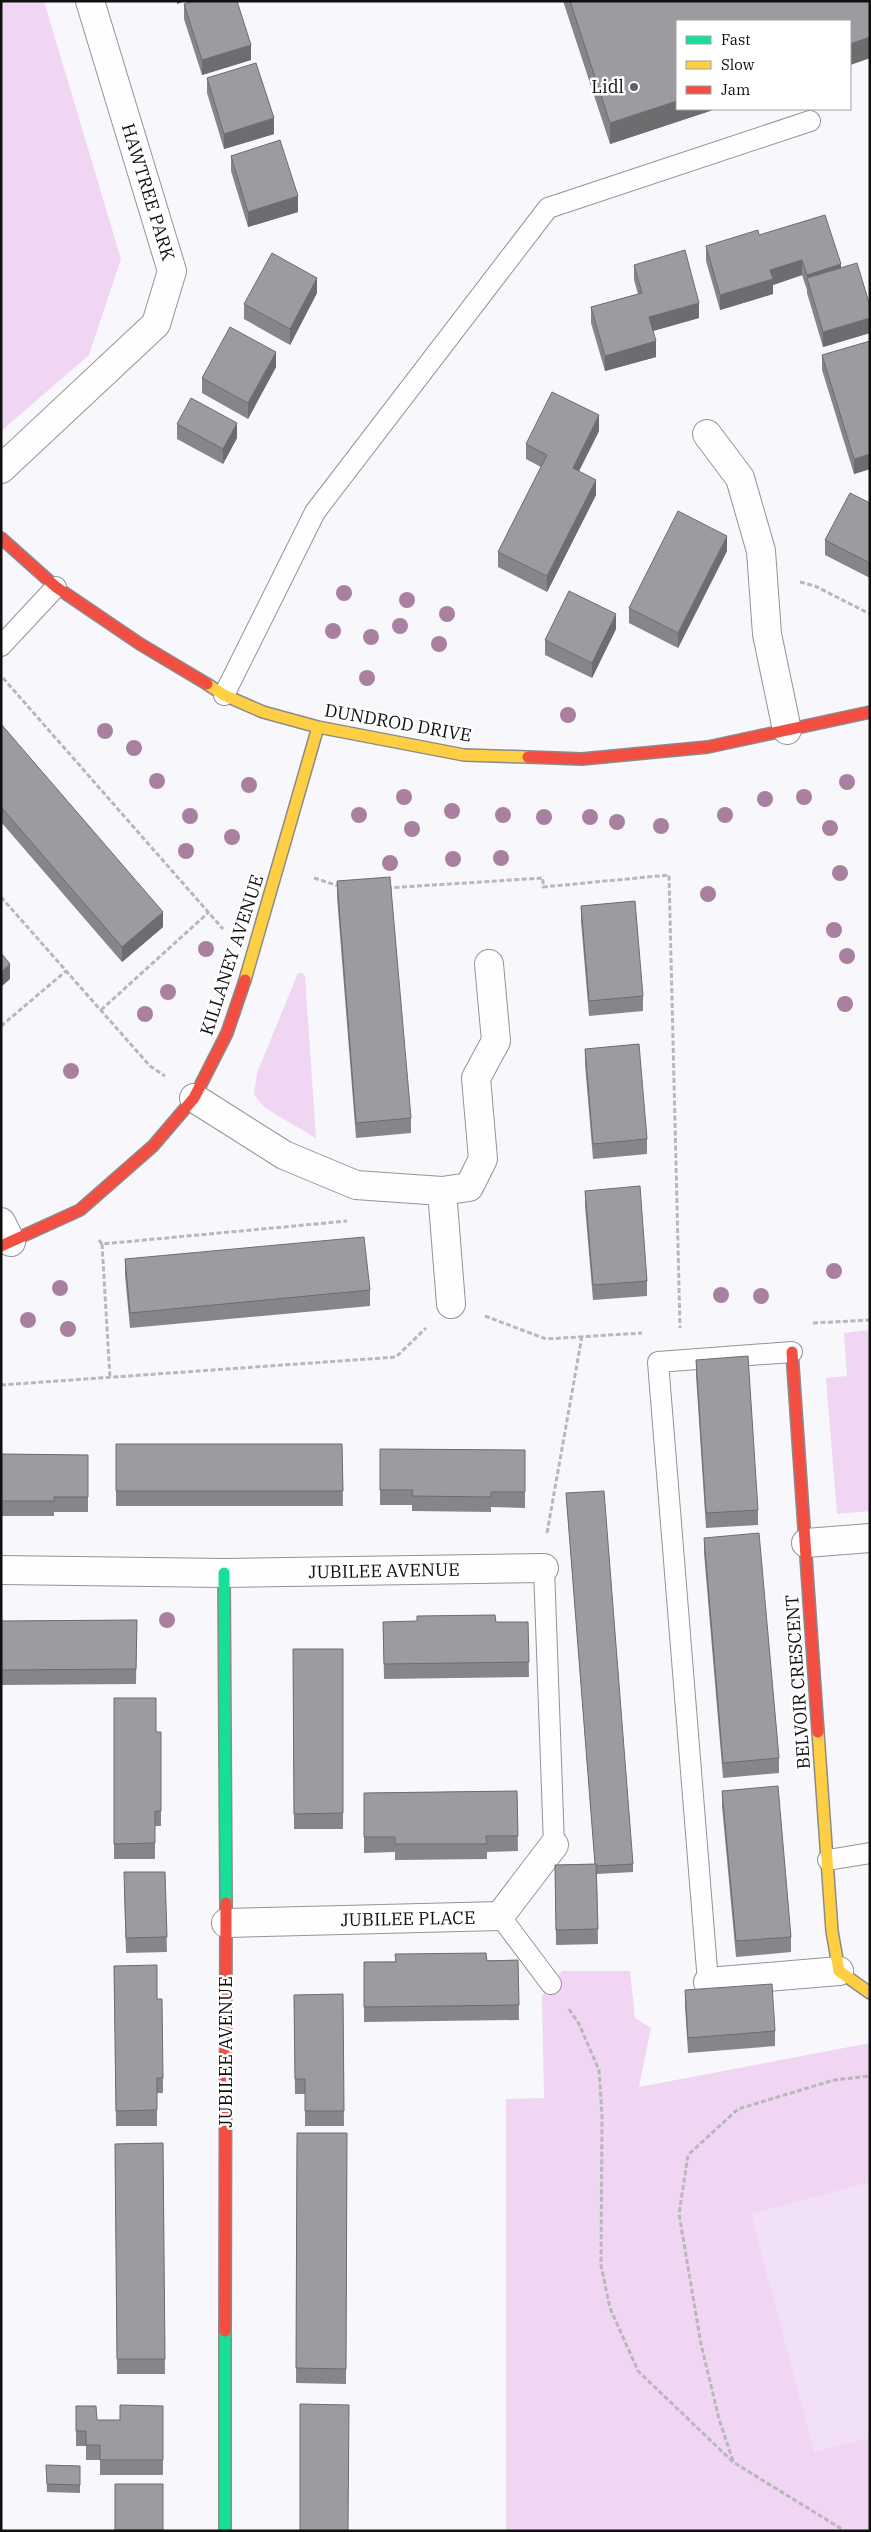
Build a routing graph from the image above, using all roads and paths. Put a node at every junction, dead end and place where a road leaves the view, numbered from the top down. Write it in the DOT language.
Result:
graph roads {
  1 [pos="90,1"];
  2 [pos="810,121"];
  3 [pos="707,434"];
  4 [pos="1,468"];
  5 [pos="1,538"];
  6 [pos="763,573"];
  7 [pos="56,587"];
  8 [pos="870,614"];
  9 [pos="1,646"];
  10 [pos="1,675"];
  11 [pos="224,695"];
  12 [pos="870,712"];
  13 [pos="318,727"];
  14 [pos="787,730"];
  15 [pos="380,888"];
  16 [pos="1,897"];
  17 [pos="209,912"];
  18 [pos="255,952"];
  19 [pos="489,964"];
  20 [pos="66,971"];
  21 [pos="101,1010"];
  22 [pos="1,1026"];
  23 [pos="194,1098"];
  24 [pos="442,1191"];
  25 [pos="80,1210"];
  26 [pos="350,1221"];
  27 [pos="4,1236"];
  28 [pos="102,1244"];
  29 [pos="451,1304"];
  30 [pos="680,1331"];
  31 [pos="792,1352"];
  32 [pos="110,1378"];
  33 [pos="1,1385"];
  34 [pos="870,1538"];
  35 [pos="806,1543"];
  36 [pos="544,1568"];
  37 [pos="1,1570"];
  38 [pos="224,1573"];
  39 [pos="554,1845"];
  40 [pos="870,1853"];
  41 [pos="828,1860"];
  42 [pos="500,1916"];
  43 [pos="226,1923"];
  44 [pos="839,1971"];
  45 [pos="708,1982"];
  46 [pos="551,1984"];
  47 [pos="870,1993"];
  48 [pos="870,2076"];
  49 [pos="733,2462"];
  50 [pos="225,2531"];
  51 [pos="845,2531"];
  1 -- 4 [label="street, HAWTREE PARK"];
  2 -- 11 [label="lane"];
  3 -- 6 [label="street"];
  5 -- 7 [label="street, DUNDROD DRIVE"];
  6 -- 8 [label="path"];
  6 -- 14 [label="street"];
  7 -- 9 [label="lane"];
  7 -- 11 [label="street, DUNDROD DRIVE"];
  10 -- 17 [label="path"];
  11 -- 13 [label="street, DUNDROD DRIVE"];
  12 -- 14 [label="street, DUNDROD DRIVE"];
  13 -- 14 [label="street, DUNDROD DRIVE"];
  13 -- 18 [label="street, KILLANEY AVENUE"];
  15 -- 30 [label="path"];
  16 -- 20 [label="path"];
  17 -- 18 [label="path"];
  17 -- 21 [label="path"];
  18 -- 23 [label="street, KILLANEY AVENUE"];
  19 -- 24 [label="street"];
  20 -- 21 [label="path"];
  20 -- 22 [label="path"];
  21 -- 23 [label="path"];
  23 -- 24 [label="street"];
  23 -- 25 [label="street, KILLANEY AVENUE"];
  24 -- 29 [label="street"];
  25 -- 27 [label="street, KILLANEY AVENUE"];
  25 -- 28 [label="path"];
  26 -- 28 [label="path"];
  28 -- 32 [label="path"];
  29 -- 32 [label="path"];
  29 -- 36 [label="path"];
  31 -- 35 [label="street, BELVOIR CRESCENT"];
  31 -- 45 [label="lane"];
  32 -- 33 [label="path"];
  34 -- 35 [label="street"];
  35 -- 41 [label="street, BELVOIR CRESCENT"];
  36 -- 38 [label="street, JUBILEE AVENUE"];
  36 -- 39 [label="lane"];
  37 -- 38 [label="street, JUBILEE AVENUE"];
  38 -- 43 [label="street, JUBILEE AVENUE"];
  39 -- 42 [label="street, JUBILEE PLACE"];
  40 -- 41 [label="lane"];
  41 -- 44 [label="street, BELVOIR CRESCENT"];
  42 -- 43 [label="street, JUBILEE PLACE"];
  42 -- 46 [label="lane"];
  43 -- 50 [label="street, JUBILEE AVENUE"];
  44 -- 45 [label="street"];
  44 -- 47 [label="street"];
  46 -- 49 [label="path"];
  48 -- 49 [label="path"];
  49 -- 51 [label="path"];
}
